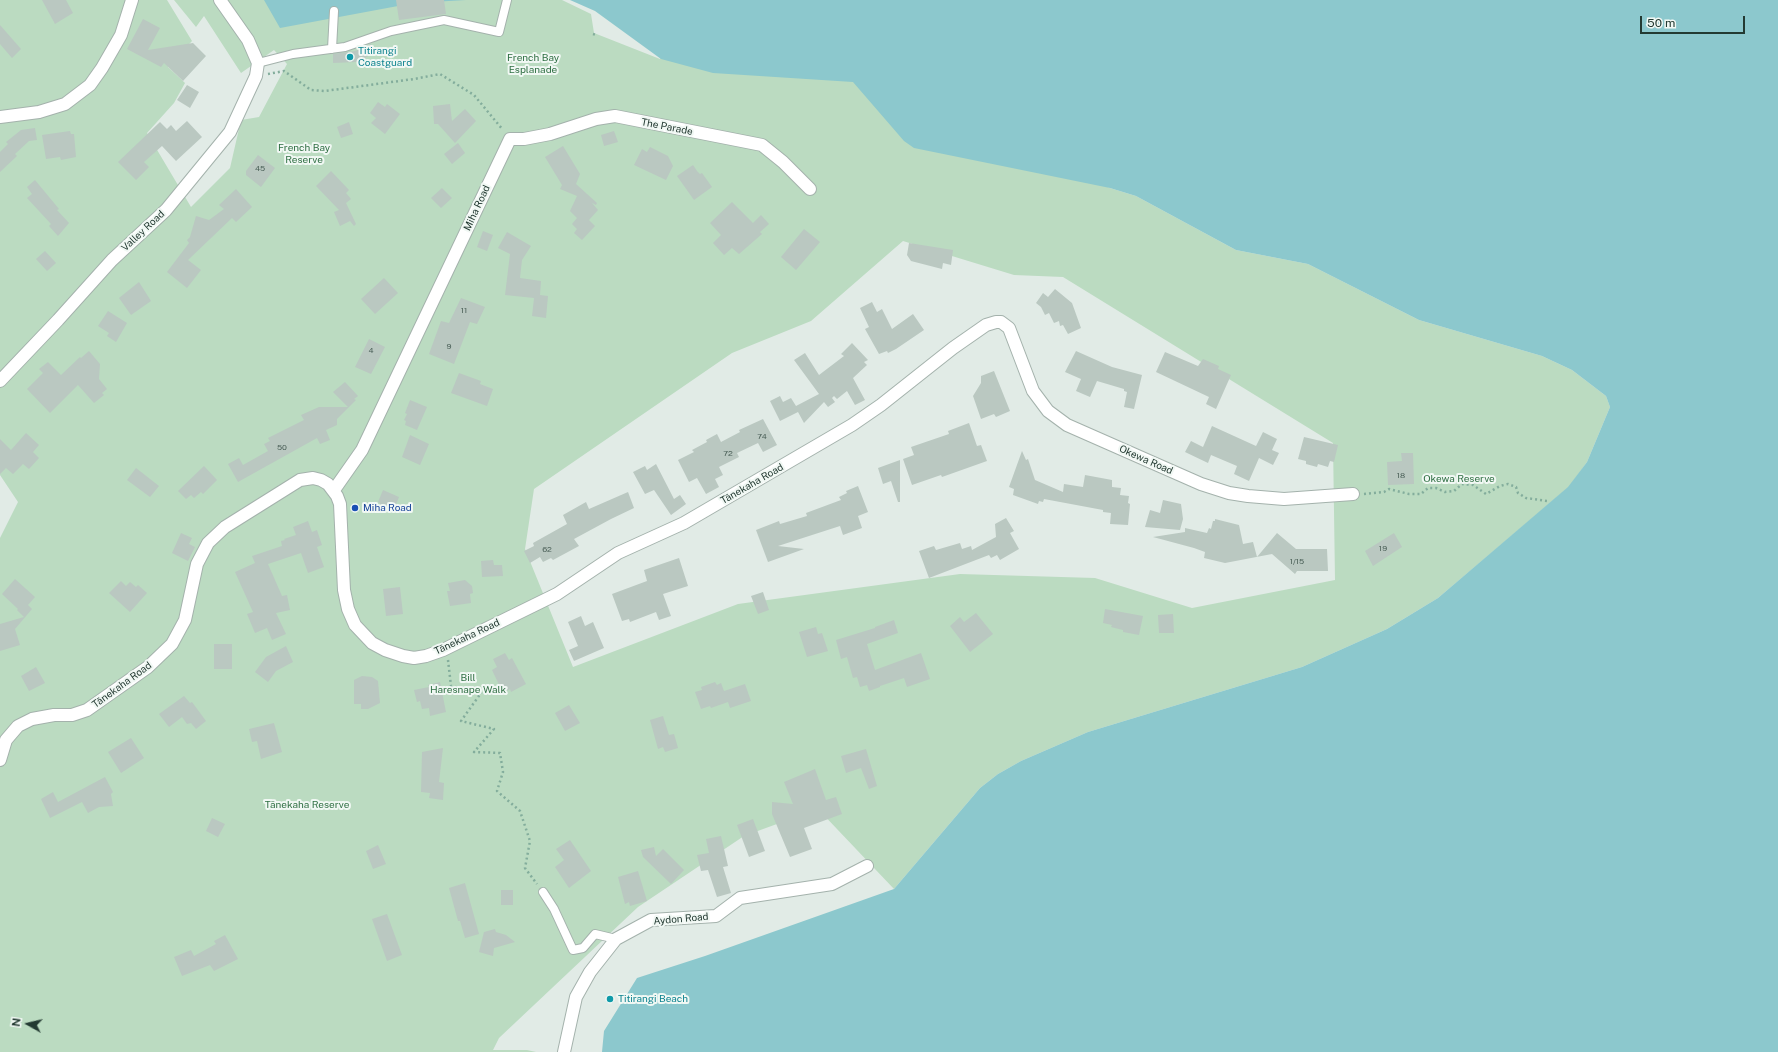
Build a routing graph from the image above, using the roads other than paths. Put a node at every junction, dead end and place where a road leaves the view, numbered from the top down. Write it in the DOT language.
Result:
graph roads {
  1 [pos="132,0"];
  2 [pos="220,0"];
  3 [pos="507,0"];
  4 [pos="334,11"];
  5 [pos="332,49"];
  6 [pos="258,63"];
  7 [pos="0,117"];
  8 [pos="510,139"];
  9 [pos="810,189"];
  10 [pos="1000,322"];
  11 [pos="0,381"];
  12 [pos="334,490"];
  13 [pos="1353,494"];
  14 [pos="0,760"];
  15 [pos="867,866"];
  16 [pos="543,892"];
  17 [pos="616,939"];
  18 [pos="564,1052"];
  1 -- 7 [label="street"];
  2 -- 6 [label="street"];
  3 -- 5 [label="lane"];
  4 -- 5 [label="lane"];
  5 -- 6 [label="lane"];
  6 -- 11 [label="street, Valley Road"];
  8 -- 9 [label="street, The Parade"];
  8 -- 12 [label="street, Miha Road"];
  10 -- 12 [label="street, Tānekaha Road"];
  10 -- 13 [label="street, Okewa Road"];
  12 -- 14 [label="street, Tānekaha Road"];
  15 -- 17 [label="street, Aydon Road"];
  16 -- 17 [label="lane"];
  17 -- 18 [label="street, Aydon Road"];
}
